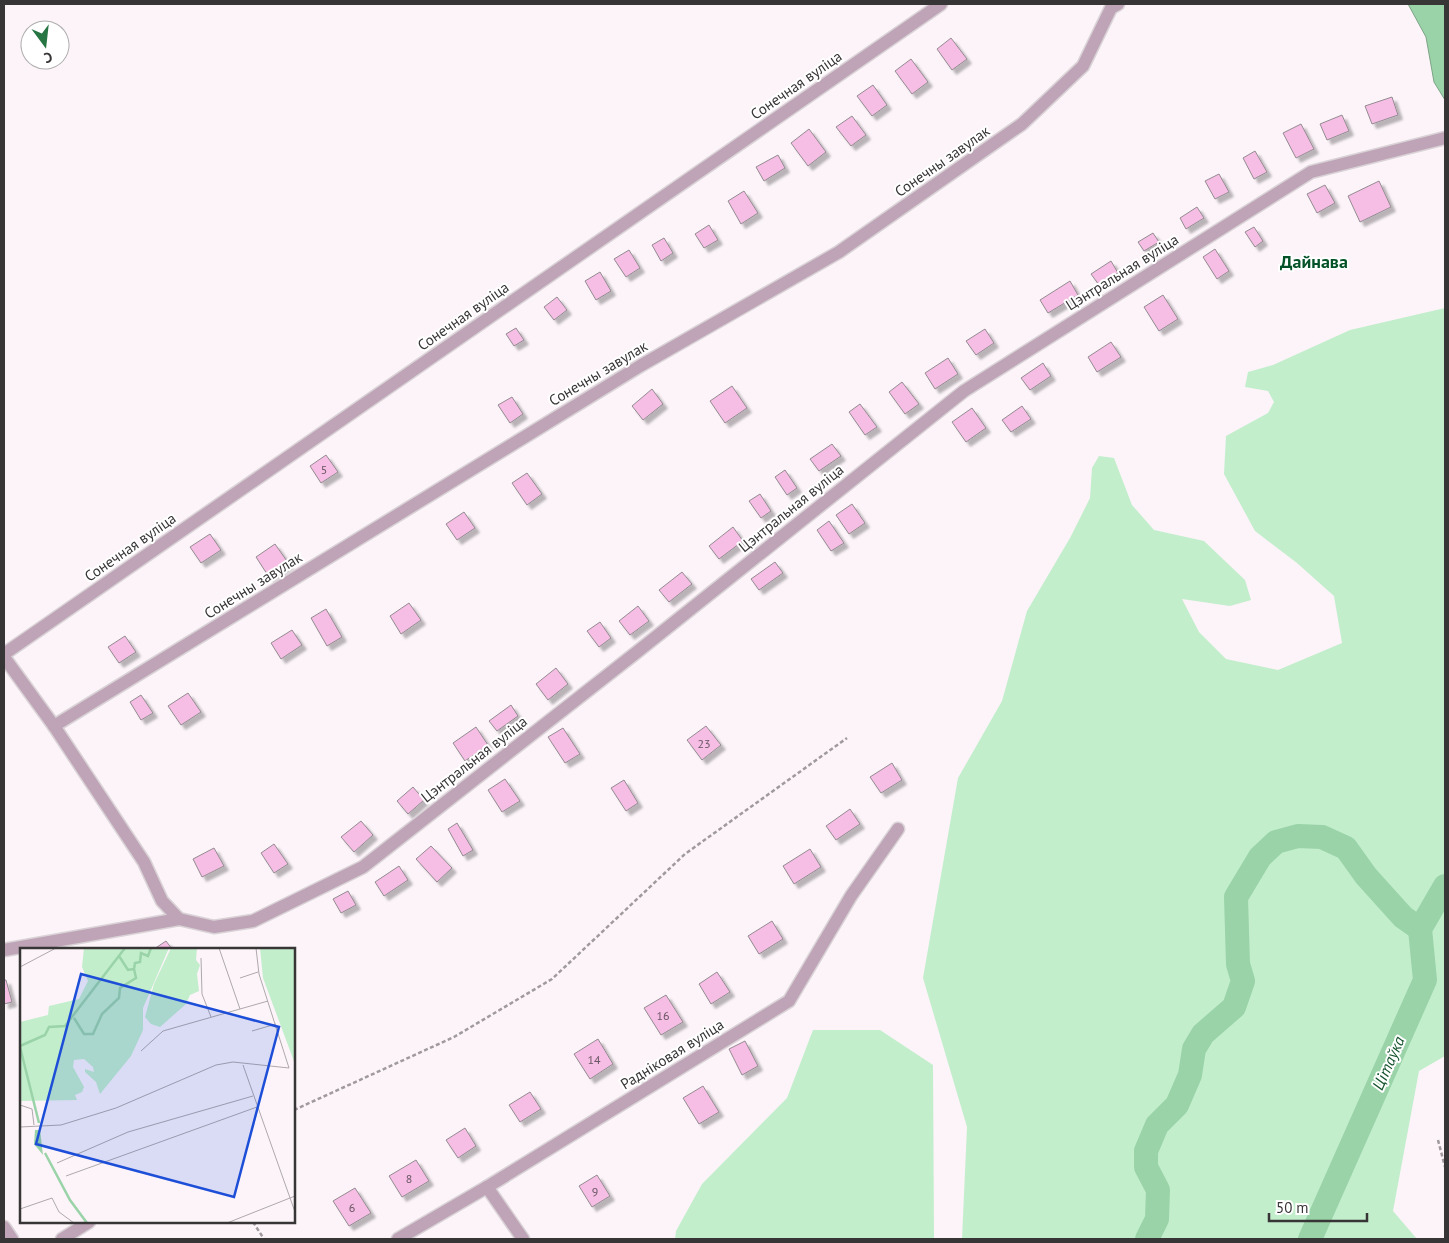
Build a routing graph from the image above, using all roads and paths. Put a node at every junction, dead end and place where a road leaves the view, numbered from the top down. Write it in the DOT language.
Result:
graph roads {
  1 [pos="941,4"];
  2 [pos="1118,4"];
  3 [pos="1445,138"];
  4 [pos="4,655"];
  5 [pos="54,726"];
  6 [pos="846,738"];
  7 [pos="898,829"];
  8 [pos="178,919"];
  9 [pos="4,950"];
  10 [pos="295,1110"];
  11 [pos="1438,1140"];
  12 [pos="1445,1167"];
  13 [pos="487,1187"];
  14 [pos="87,1223"];
  15 [pos="254,1223"];
  16 [pos="4,1227"];
  17 [pos="12,1239"];
  18 [pos="62,1239"];
  19 [pos="264,1239"];
  20 [pos="398,1239"];
  21 [pos="523,1239"];
  1 -- 4 [label="street, Сонечная вуліца"];
  2 -- 5 [label="street, Сонечны завулак"];
  3 -- 8 [label="street, Цэнтральная вуліца"];
  4 -- 5 [label="street"];
  5 -- 8 [label="street"];
  6 -- 10 [label="path"];
  7 -- 13 [label="street, Радніковая вуліца"];
  8 -- 9 [label="street"];
  11 -- 12 [label="path"];
  13 -- 20 [label="street, Радніковая вуліца"];
  13 -- 21 [label="street"];
  14 -- 18 [label="street"];
  15 -- 19 [label="path"];
  16 -- 17 [label="street"];
}
